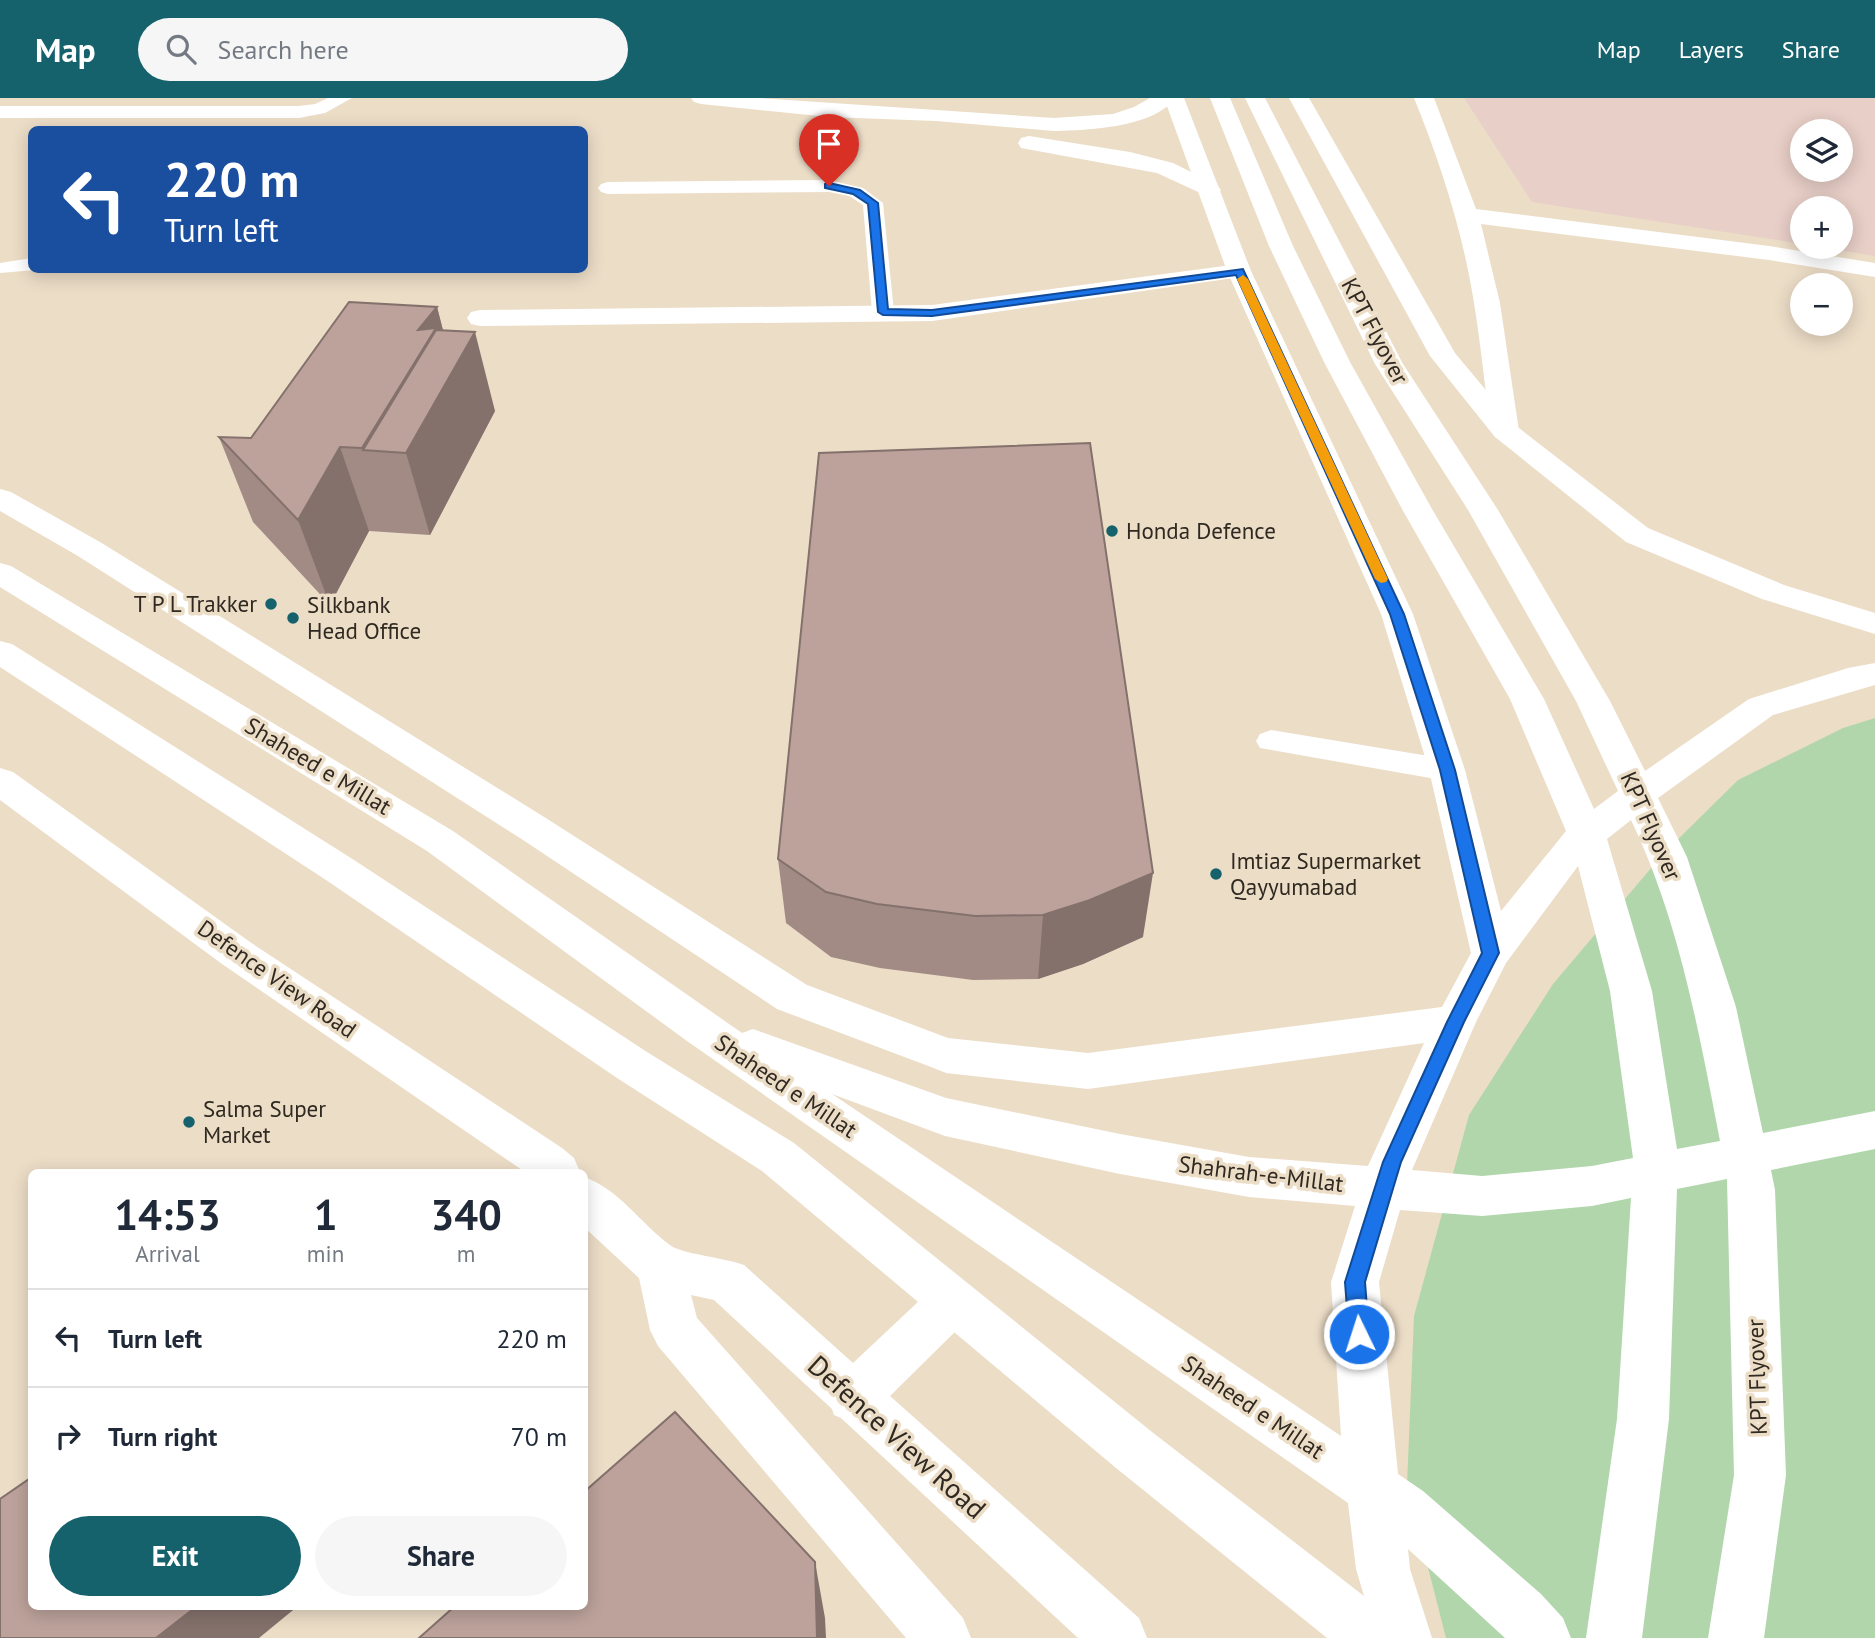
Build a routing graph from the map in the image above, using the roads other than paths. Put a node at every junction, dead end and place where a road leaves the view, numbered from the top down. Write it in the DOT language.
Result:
graph roads {
  1 [pos="343,98"];
  2 [pos="701,98"];
  3 [pos="1165,98"];
  4 [pos="1174,98"];
  5 [pos="1220,98"];
  6 [pos="1255,98"];
  7 [pos="1299,98"];
  8 [pos="1424,98"];
  9 [pos="830,111"];
  10 [pos="0,112"];
  11 [pos="299,112"];
  12 [pos="283,126"];
  13 [pos="608,188"];
  14 [pos="1209,190"];
  15 [pos="1467,215"];
  16 [pos="28,265"];
  17 [pos="6,268"];
  18 [pos="1875,270"];
  19 [pos="1240,271"];
  20 [pos="883,312"];
  21 [pos="480,318"];
  22 [pos="1505,431"];
  23 [pos="0,498"];
  24 [pos="0,573"];
  25 [pos="1875,624"];
  26 [pos="0,652"];
  27 [pos="1875,674"];
  28 [pos="1272,741"];
  29 [pos="1447,770"];
  30 [pos="0,781"];
  31 [pos="1491,953"];
  32 [pos="1455,1022"];
  33 [pos="702,1029"];
  34 [pos="1875,1130"];
  35 [pos="545,1169"];
  36 [pos="588,1201"];
  37 [pos="660,1267"];
  38 [pos="953,1301"];
  39 [pos="852,1398"];
  40 [pos="943,1638"];
  41 [pos="1119,1638"];
  42 [pos="1372,1638"];
  43 [pos="1404,1638"];
  44 [pos="1543,1638"];
  45 [pos="1614,1638"];
  46 [pos="1737,1638"];
  1 -- 11 [label="lane"];
  2 -- 9 [label="main road"];
  3 -- 9 [label="main road"];
  4 -- 14 [label="main road"];
  5 -- 45 [label="main road, KPT Flyover"];
  6 -- 46 [label="main road, KPT Flyover"];
  7 -- 22 [label="main road"];
  8 -- 15 [label="main road"];
  9 -- 14 [label="main road"];
  10 -- 11 [label="lane"];
  11 -- 12 [label="lane"];
  13 -- 20 [label="lane"];
  14 -- 19 [label="main road"];
  15 -- 18 [label="main road"];
  15 -- 22 [label="main road"];
  16 -- 17 [label="lane"];
  19 -- 20 [label="main road"];
  19 -- 29 [label="main road"];
  20 -- 21 [label="main road"];
  22 -- 25 [label="main road"];
  23 -- 32 [label="main road"];
  24 -- 33 [label="main road, Shaheed e Millat"];
  26 -- 38 [label="main road"];
  27 -- 31 [label="main road"];
  28 -- 29 [label="lane"];
  29 -- 31 [label="main road"];
  30 -- 35 [label="main road, Defence View Road"];
  31 -- 32 [label="main road"];
  32 -- 43 [label="main road"];
  33 -- 34 [label="main road, Shahrah-e-Millat"];
  33 -- 44 [label="main road, Shaheed e Millat"];
  36 -- 37 [label="main road"];
  37 -- 39 [label="main road, Defence View Road"];
  37 -- 40 [label="main road"];
  38 -- 39 [label="main road"];
  38 -- 42 [label="main road"];
  39 -- 41 [label="main road, Defence View Road"];
}
